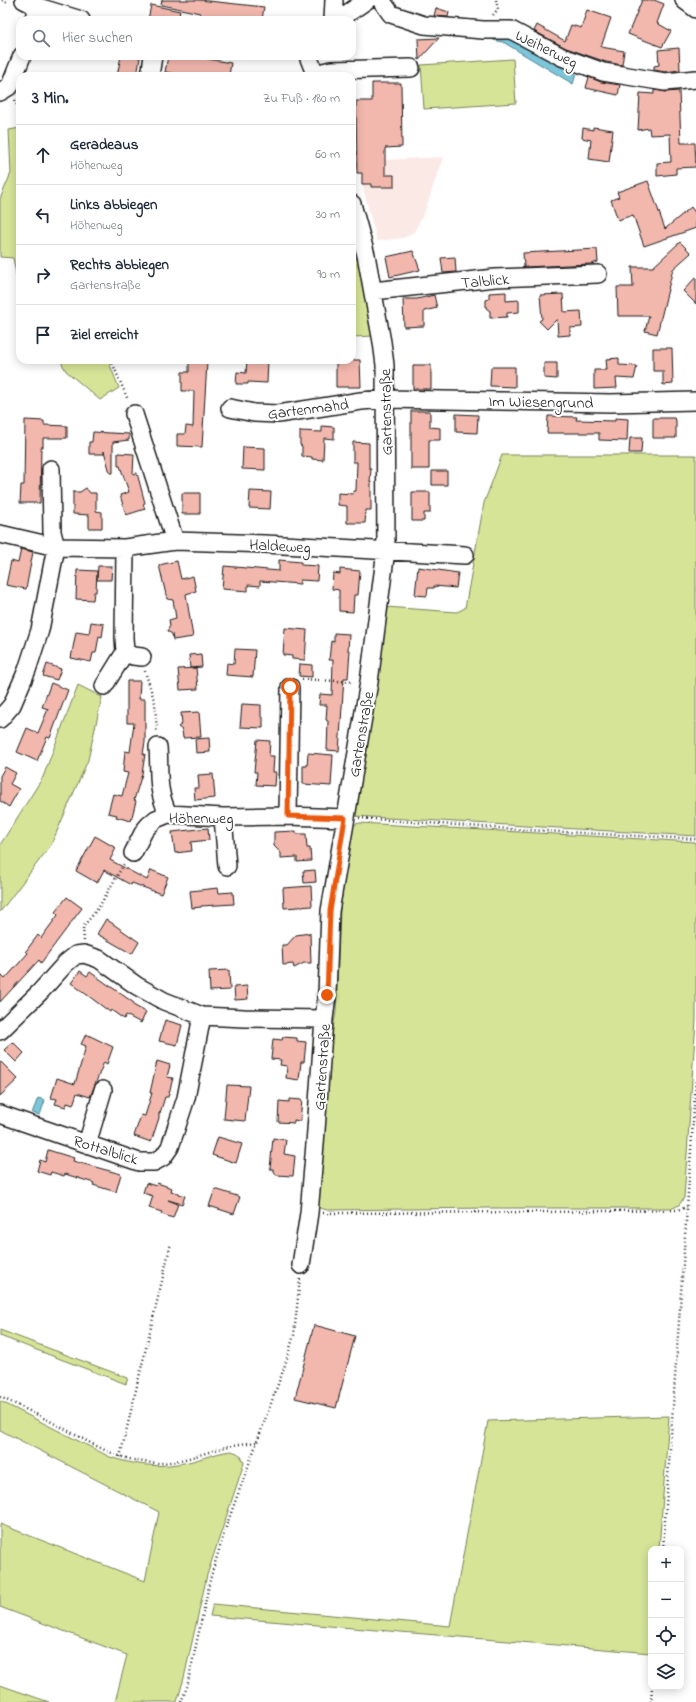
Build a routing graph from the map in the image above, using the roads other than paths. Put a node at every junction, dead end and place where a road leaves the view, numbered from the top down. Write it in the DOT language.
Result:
graph roads {
  1 [pos="334,0"];
  2 [pos="367,0"];
  3 [pos="381,0"];
  4 [pos="684,0"];
  5 [pos="32,6"];
  6 [pos="65,7"];
  7 [pos="696,9"];
  8 [pos="76,16"];
  9 [pos="334,16"];
  10 [pos="344,16"];
  11 [pos="20,60"];
  12 [pos="152,60"];
  13 [pos="310,60"];
  14 [pos="411,68"];
  15 [pos="151,72"];
  16 [pos="315,72"];
  17 [pos="325,72"];
  18 [pos="696,79"];
  19 [pos="0,92"];
  20 [pos="356,219"];
  21 [pos="598,274"];
  22 [pos="373,291"];
  23 [pos="386,399"];
  24 [pos="696,401"];
  25 [pos="230,408"];
  26 [pos="134,414"];
  27 [pos="51,469"];
  28 [pos="0,534"];
  29 [pos="175,541"];
  30 [pos="56,547"];
  31 [pos="125,548"];
  32 [pos="386,550"];
  33 [pos="465,555"];
  34 [pos="126,652"];
  35 [pos="142,657"];
  36 [pos="104,686"];
  37 [pos="290,687"];
  38 [pos="0,719"];
  39 [pos="158,747"];
  40 [pos="168,814"];
  41 [pos="288,816"];
  42 [pos="223,817"];
  43 [pos="345,818"];
  44 [pos="133,853"];
  45 [pos="227,866"];
  46 [pos="202,1016"];
  47 [pos="324,1019"];
  48 [pos="0,1031"];
  49 [pos="103,1090"];
  50 [pos="0,1114"];
  51 [pos="86,1144"];
  52 [pos="301,1265"];
  1 -- 9 [label="street"];
  2 -- 10 [label="street"];
  3 -- 18 [label="street, Weiherweg"];
  4 -- 7 [label="street"];
  5 -- 6 [label="street"];
  6 -- 8 [label="street"];
  11 -- 19 [label="street"];
  12 -- 15 [label="street"];
  13 -- 16 [label="street"];
  14 -- 17 [label="street"];
  20 -- 22 [label="street, Gartenstraße"];
  21 -- 22 [label="street, Talblick"];
  22 -- 23 [label="street, Gartenstraße"];
  23 -- 24 [label="street, Im Wiesengrund"];
  23 -- 25 [label="street, Gartenmahd"];
  23 -- 32 [label="street, Gartenstraße"];
  26 -- 29 [label="street"];
  27 -- 30 [label="street"];
  28 -- 30 [label="street, Haldeweg"];
  29 -- 31 [label="street, Haldeweg"];
  29 -- 32 [label="street, Haldeweg"];
  30 -- 31 [label="street, Haldeweg"];
  30 -- 38 [label="street"];
  31 -- 34 [label="street"];
  32 -- 33 [label="street, Haldeweg"];
  32 -- 43 [label="street, Gartenstraße"];
  34 -- 35 [label="street"];
  34 -- 36 [label="street"];
  37 -- 41 [label="street"];
  39 -- 40 [label="street"];
  40 -- 42 [label="street, Höhenweg"];
  40 -- 44 [label="street, Höhenweg"];
  41 -- 42 [label="street, Höhenweg"];
  41 -- 43 [label="street, Höhenweg"];
  42 -- 45 [label="street"];
  43 -- 47 [label="street, Gartenstraße"];
  46 -- 47 [label="street"];
  46 -- 48 [label="street"];
  46 -- 51 [label="street, Rottalblick"];
  47 -- 52 [label="street, Gartenstraße"];
  49 -- 51 [label="street"];
  50 -- 51 [label="street, Rottalblick"];
}
